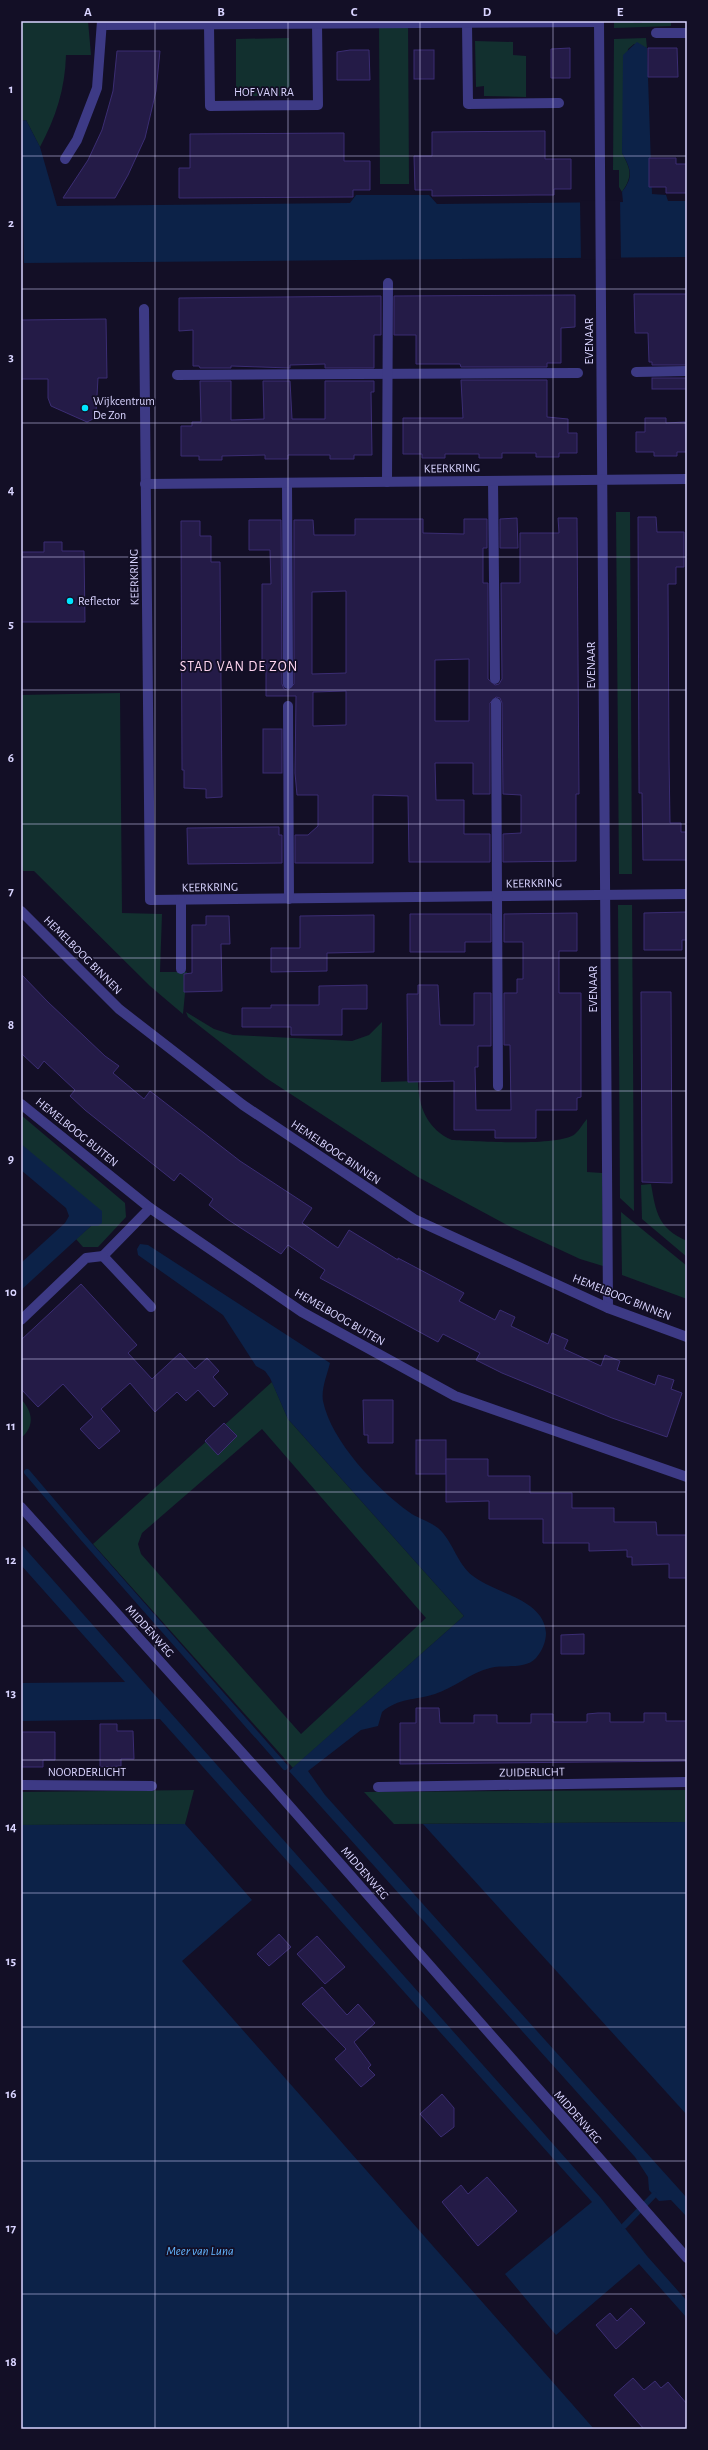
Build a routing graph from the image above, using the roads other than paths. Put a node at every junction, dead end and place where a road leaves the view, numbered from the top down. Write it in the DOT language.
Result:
graph roads {
  1 [pos="599,21"];
  2 [pos="102,23"];
  3 [pos="172,23"];
  4 [pos="317,23"];
  5 [pos="467,23"];
  6 [pos="209,24"];
  7 [pos="656,33"];
  8 [pos="687,33"];
  9 [pos="559,103"];
  10 [pos="65,159"];
  11 [pos="388,283"];
  12 [pos="144,309"];
  13 [pos="636,372"];
  14 [pos="687,372"];
  15 [pos="578,373"];
  16 [pos="387,374"];
  17 [pos="177,375"];
  18 [pos="687,479"];
  19 [pos="603,480"];
  20 [pos="493,481"];
  21 [pos="387,482"];
  22 [pos="286,483"];
  23 [pos="146,484"];
  24 [pos="495,679"];
  25 [pos="288,684"];
  26 [pos="496,704"];
  27 [pos="288,706"];
  28 [pos="687,894"];
  29 [pos="605,895"];
  30 [pos="497,896"];
  31 [pos="289,899"];
  32 [pos="181,900"];
  33 [pos="21,911"];
  34 [pos="181,969"];
  35 [pos="498,1086"];
  36 [pos="21,1104"];
  37 [pos="150,1208"];
  38 [pos="103,1256"];
  39 [pos="151,1307"];
  40 [pos="608,1308"];
  41 [pos="21,1320"];
  42 [pos="687,1337"];
  43 [pos="687,1477"];
  44 [pos="21,1507"];
  45 [pos="687,1782"];
  46 [pos="21,1785"];
  47 [pos="152,1786"];
  48 [pos="378,1787"];
  49 [pos="687,2258"];
  1 -- 5 [label="street"];
  1 -- 19 [label="street, EVENAAR"];
  2 -- 3 [label="street"];
  2 -- 10 [label="street"];
  3 -- 6 [label="street"];
  4 -- 5 [label="street"];
  4 -- 6 [label="street"];
  4 -- 6 [label="street, HOF VAN RA"];
  5 -- 9 [label="street"];
  7 -- 8 [label="street"];
  11 -- 16 [label="street"];
  12 -- 23 [label="street, KEERKRING"];
  13 -- 14 [label="street"];
  15 -- 16 [label="street"];
  16 -- 17 [label="street"];
  16 -- 21 [label="street"];
  18 -- 19 [label="street, KEERKRING"];
  19 -- 20 [label="street, KEERKRING"];
  19 -- 29 [label="street, EVENAAR"];
  20 -- 21 [label="street, KEERKRING"];
  20 -- 24 [label="street"];
  21 -- 22 [label="street, KEERKRING"];
  22 -- 23 [label="street, KEERKRING"];
  22 -- 25 [label="street"];
  23 -- 32 [label="street, KEERKRING"];
  26 -- 30 [label="street"];
  27 -- 31 [label="street"];
  28 -- 29 [label="street, KEERKRING"];
  29 -- 30 [label="street, KEERKRING"];
  29 -- 40 [label="street, EVENAAR"];
  30 -- 31 [label="street, KEERKRING"];
  30 -- 35 [label="street"];
  31 -- 32 [label="street, KEERKRING"];
  32 -- 34 [label="street"];
  33 -- 40 [label="street, HEMELBOOG BINNEN"];
  36 -- 37 [label="street, HEMELBOOG BUITEN"];
  37 -- 38 [label="street"];
  37 -- 43 [label="street, HEMELBOOG BUITEN"];
  38 -- 39 [label="street"];
  38 -- 41 [label="street"];
  40 -- 42 [label="street, HEMELBOOG BINNEN"];
  44 -- 49 [label="street, MIDDENWEG"];
  45 -- 48 [label="street, ZUIDERLICHT"];
  46 -- 47 [label="street, NOORDERLICHT"];
}
